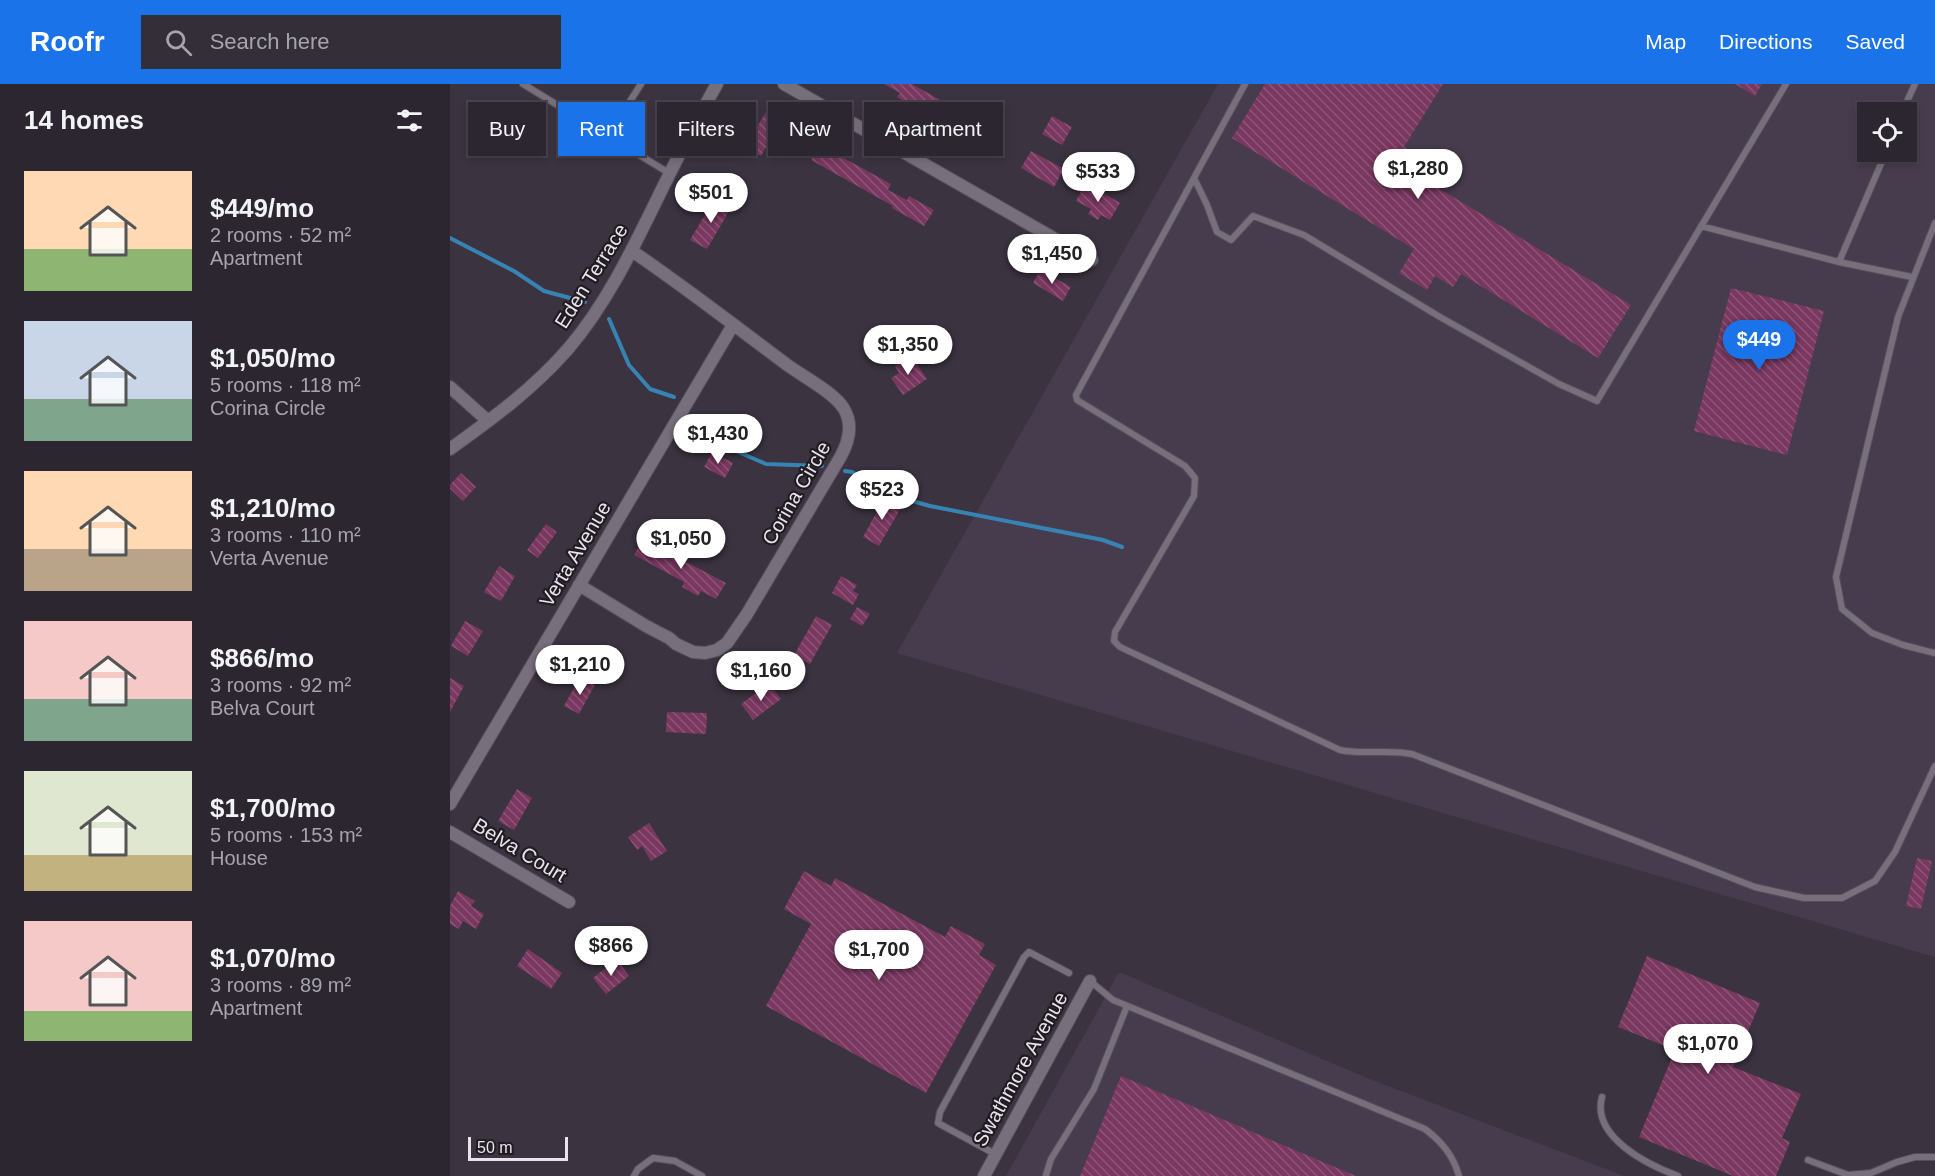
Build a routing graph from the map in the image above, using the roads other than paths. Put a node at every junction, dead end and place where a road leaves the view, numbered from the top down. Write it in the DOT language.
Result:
graph roads {
  1 [pos="523,84"];
  2 [pos="640,84"];
  3 [pos="717,84"];
  4 [pos="784,84"];
  5 [pos="1245,84"];
  6 [pos="1786,84"];
  7 [pos="1915,84"];
  8 [pos="629,102"];
  9 [pos="1907,102"];
  10 [pos="558,105"];
  11 [pos="641,156"];
  12 [pos="1882,162"];
  13 [pos="669,173"];
  14 [pos="1194,178"];
  15 [pos="1935,223"];
  16 [pos="1701,226"];
  17 [pos="632,251"];
  18 [pos="1092,260"];
  19 [pos="1839,262"];
  20 [pos="1912,277"];
  21 [pos="733,325"];
  22 [pos="450,387"];
  23 [pos="488,421"];
  24 [pos="450,449"];
  25 [pos="579,585"];
  26 [pos="1935,653"];
  27 [pos="1935,766"];
  28 [pos="450,804"];
  29 [pos="450,832"];
  30 [pos="569,902"];
  31 [pos="1069,973"];
  32 [pos="1090,981"];
  33 [pos="1127,1006"];
  34 [pos="1602,1097"];
  35 [pos="996,1154"];
  36 [pos="1935,1157"];
  37 [pos="1808,1160"];
  38 [pos="1046,1175"];
  39 [pos="634,1176"];
  40 [pos="702,1176"];
  41 [pos="984,1176"];
  42 [pos="1459,1176"];
  43 [pos="1678,1176"];
  1 -- 10 [label="lane"];
  2 -- 8 [label="lane"];
  3 -- 13 [label="street, Eden Terrace"];
  4 -- 18 [label="street"];
  5 -- 14 [label="lane"];
  6 -- 16 [label="lane"];
  7 -- 9 [label="lane"];
  11 -- 13 [label="lane"];
  12 -- 19 [label="lane"];
  13 -- 17 [label="street, Eden Terrace"];
  14 -- 16 [label="lane"];
  14 -- 27 [label="lane"];
  15 -- 20 [label="lane"];
  16 -- 19 [label="lane"];
  17 -- 21 [label="street, Corina Circle"];
  17 -- 23 [label="street, Eden Terrace"];
  19 -- 20 [label="lane"];
  20 -- 26 [label="lane"];
  21 -- 25 [label="street, Verta Avenue"];
  21 -- 25 [label="street, Corina Circle"];
  22 -- 23 [label="street"];
  23 -- 24 [label="street, Eden Terrace"];
  25 -- 28 [label="street, Verta Avenue"];
  29 -- 30 [label="street, Belva Court"];
  31 -- 35 [label="lane"];
  32 -- 33 [label="lane"];
  32 -- 35 [label="street, Swathmore Avenue"];
  33 -- 38 [label="lane"];
  33 -- 42 [label="lane"];
  34 -- 43 [label="lane"];
  35 -- 41 [label="street, Swathmore Avenue"];
  36 -- 37 [label="lane"];
  39 -- 40 [label="lane"];
}
